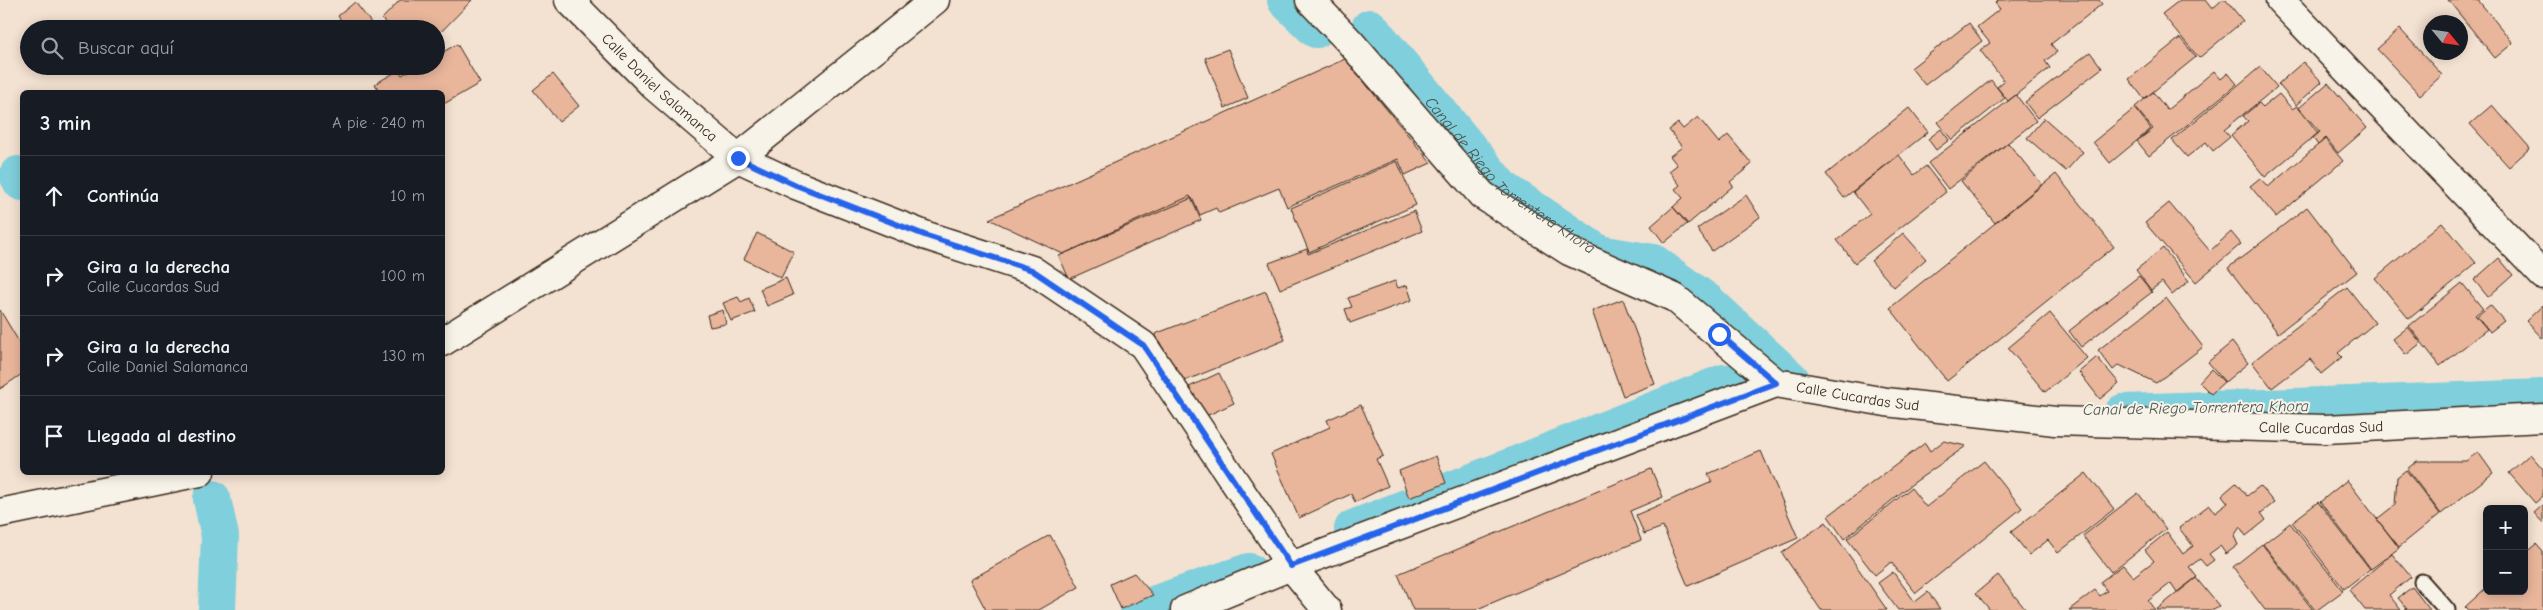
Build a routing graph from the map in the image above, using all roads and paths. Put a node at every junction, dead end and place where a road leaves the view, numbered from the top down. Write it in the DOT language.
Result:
graph roads {
  1 [pos="569,0"];
  2 [pos="935,0"];
  3 [pos="1310,0"];
  4 [pos="2280,0"];
  5 [pos="738,158"];
  6 [pos="2543,275"];
  7 [pos="445,340"];
  8 [pos="1776,383"];
  9 [pos="2543,418"];
  10 [pos="186,475"];
  11 [pos="0,513"];
  12 [pos="1291,566"];
  13 [pos="2422,582"];
  14 [pos="1185,610"];
  15 [pos="1327,610"];
  16 [pos="2447,610"];
  1 -- 5 [label="street, Calle Daniel Salamanca"];
  2 -- 5 [label="street"];
  3 -- 8 [label="street"];
  4 -- 6 [label="street"];
  5 -- 7 [label="street"];
  5 -- 12 [label="street, Calle Daniel Salamanca"];
  8 -- 9 [label="street, Calle Cucardas Sud"];
  8 -- 12 [label="street, Calle Cucardas Sud"];
  10 -- 11 [label="street"];
  12 -- 14 [label="street, Calle Cucardas Sud"];
  12 -- 15 [label="street, Calle Daniel Salamanca"];
  13 -- 16 [label="lane"];
}
